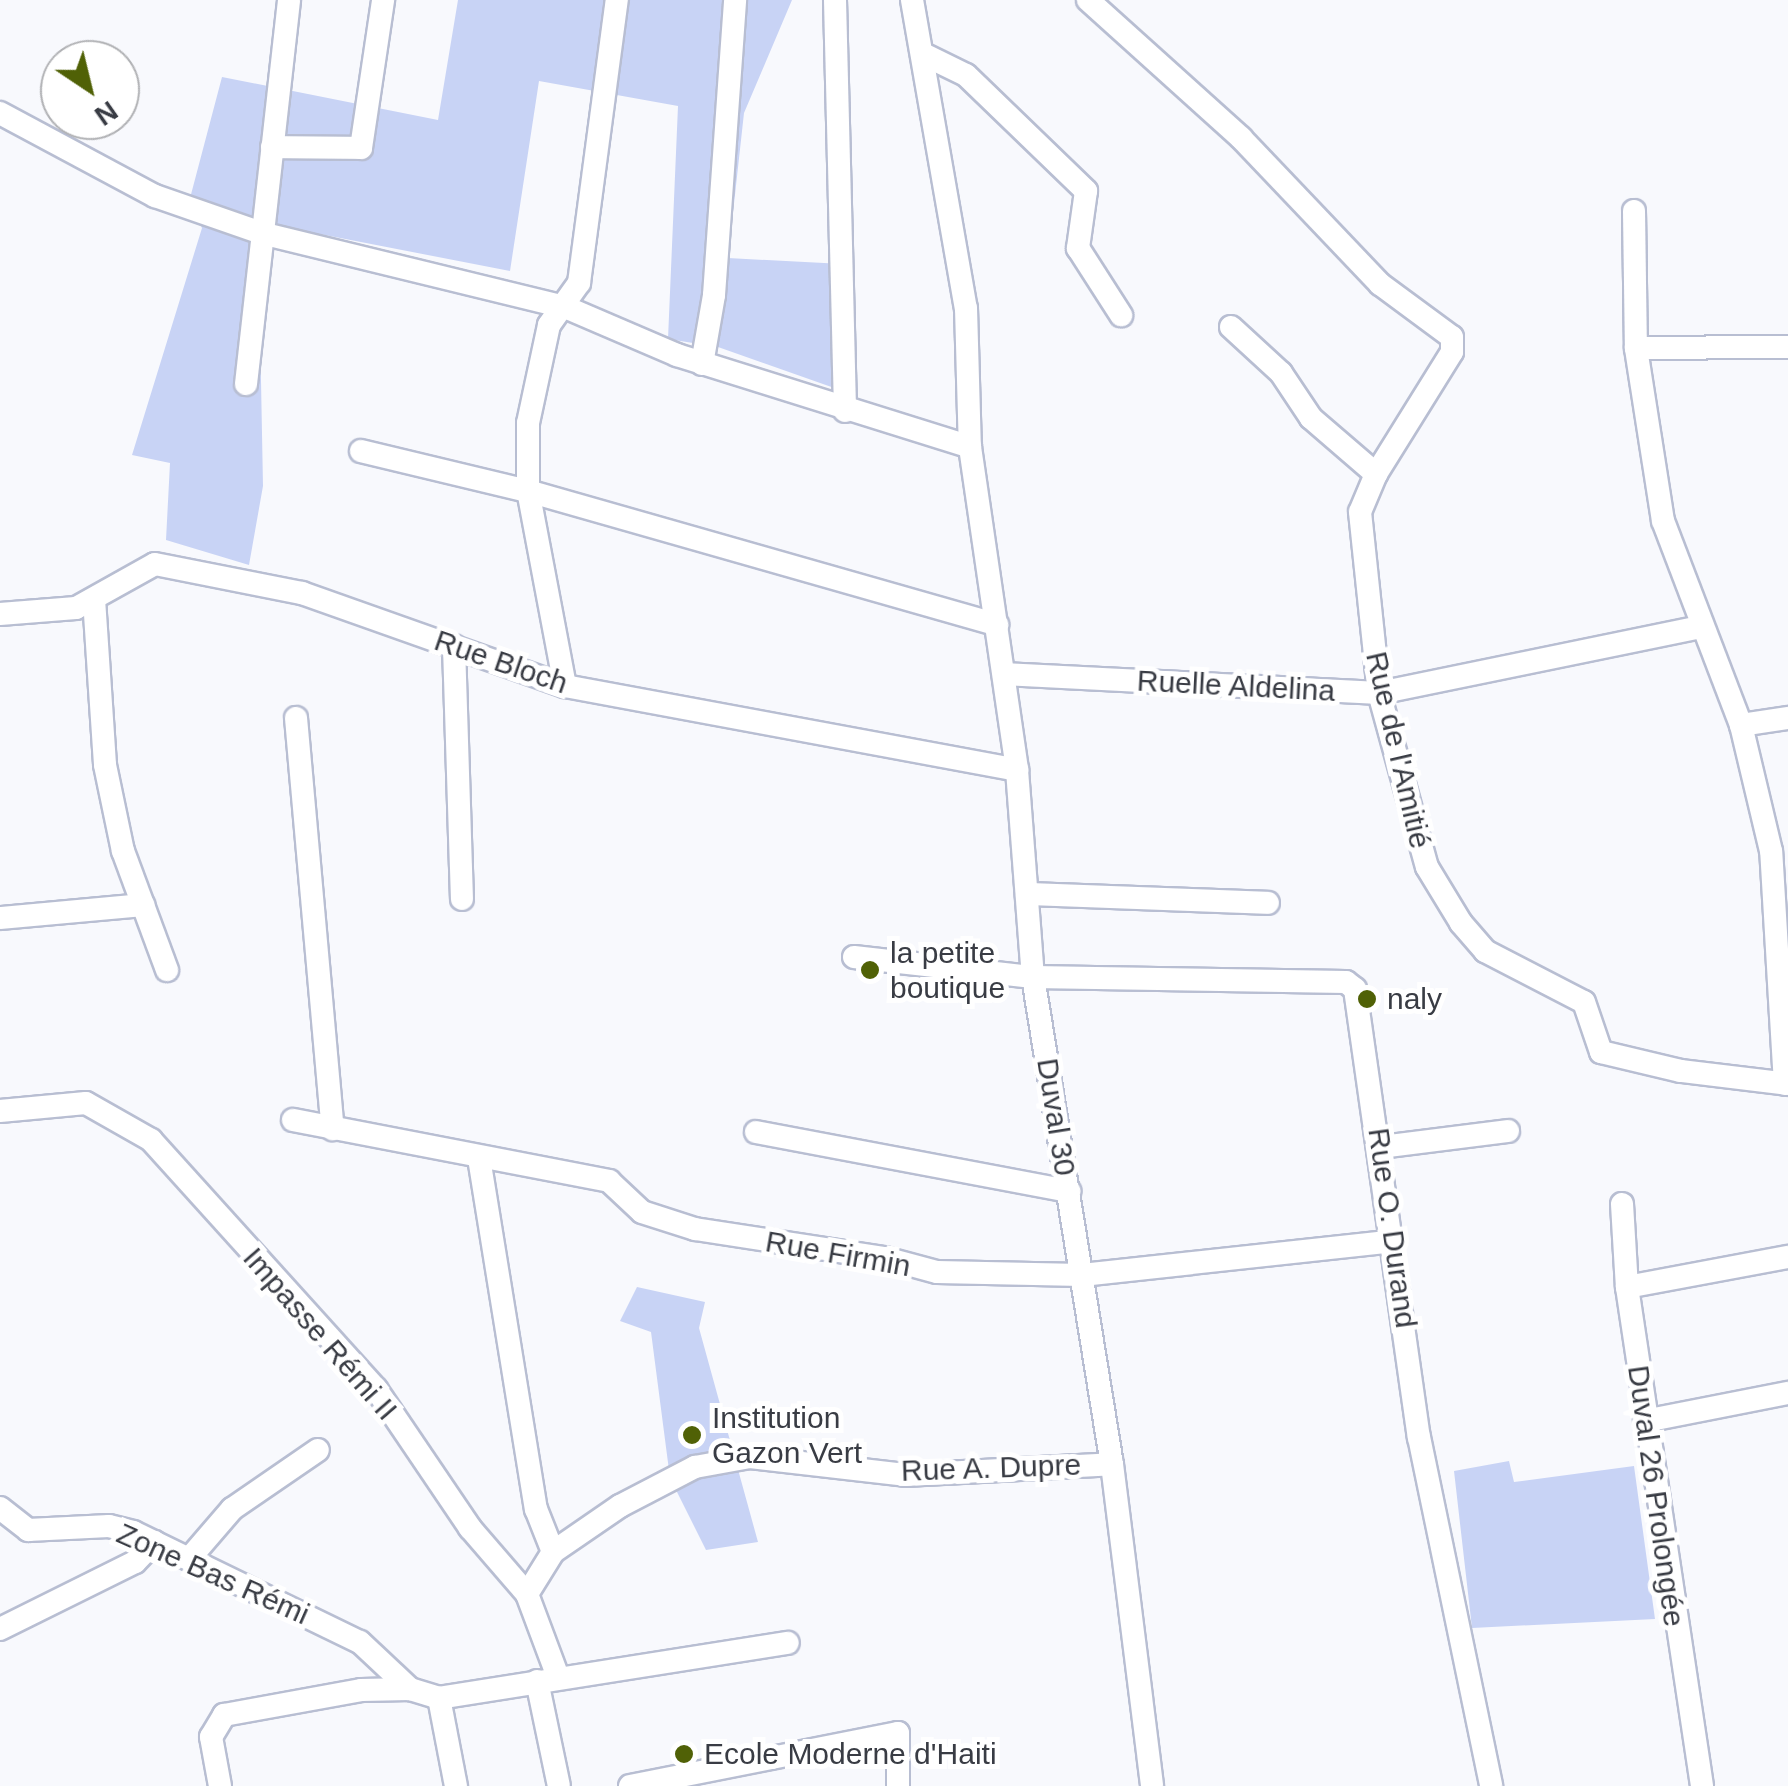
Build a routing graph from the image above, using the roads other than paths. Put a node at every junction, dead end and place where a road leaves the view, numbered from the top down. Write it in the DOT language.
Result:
graph roads {
  1 [pos="289,0"];
  2 [pos="383,0"];
  3 [pos="617,0"];
  4 [pos="735,0"];
  5 [pos="834,0"];
  6 [pos="912,0"];
  7 [pos="1088,0"];
  8 [pos="927,56"];
  9 [pos="0,113"];
  10 [pos="272,147"];
  11 [pos="1634,211"];
  12 [pos="261,233"];
  13 [pos="566,307"];
  14 [pos="1121,314"];
  15 [pos="1231,327"];
  16 [pos="1788,347"];
  17 [pos="1636,348"];
  18 [pos="702,364"];
  19 [pos="246,384"];
  20 [pos="846,411"];
  21 [pos="970,446"];
  22 [pos="360,450"];
  23 [pos="1376,474"];
  24 [pos="528,491"];
  25 [pos="94,599"];
  26 [pos="0,614"];
  27 [pos="997,625"];
  28 [pos="1700,627"];
  29 [pos="454,646"];
  30 [pos="1004,674"];
  31 [pos="565,686"];
  32 [pos="1379,693"];
  33 [pos="296,718"];
  34 [pos="1788,718"];
  35 [pos="1741,724"];
  36 [pos="1017,770"];
  37 [pos="1027,894"];
  38 [pos="462,899"];
  39 [pos="1268,904"];
  40 [pos="143,905"];
  41 [pos="0,918"];
  42 [pos="854,957"];
  43 [pos="168,970"];
  44 [pos="1033,978"];
  45 [pos="1786,1084"];
  46 [pos="0,1111"];
  47 [pos="294,1120"];
  48 [pos="334,1129"];
  49 [pos="1508,1131"];
  50 [pos="756,1132"];
  51 [pos="1381,1147"];
  52 [pos="479,1158"];
  53 [pos="1069,1192"];
  54 [pos="1622,1204"];
  55 [pos="1394,1241"];
  56 [pos="1788,1256"];
  57 [pos="1082,1274"];
  58 [pos="1627,1288"];
  59 [pos="1788,1393"];
  60 [pos="1645,1420"];
  61 [pos="318,1450"];
  62 [pos="1112,1464"];
  63 [pos="0,1508"];
  64 [pos="154,1542"];
  65 [pos="553,1552"];
  66 [pos="189,1558"];
  67 [pos="528,1594"];
  68 [pos="0,1629"];
  69 [pos="788,1643"];
  70 [pos="547,1679"];
  71 [pos="410,1690"];
  72 [pos="439,1698"];
  73 [pos="449,1784"];
  74 [pos="220,1786"];
  75 [pos="559,1786"];
  76 [pos="630,1786"];
  77 [pos="898,1786"];
  78 [pos="1152,1786"];
  79 [pos="1491,1786"];
  80 [pos="1702,1786"];
  1 -- 10 [label="street"];
  2 -- 10 [label="street"];
  3 -- 13 [label="street"];
  4 -- 18 [label="street"];
  5 -- 20 [label="street"];
  6 -- 8 [label="street, Duval 30"];
  7 -- 23 [label="street, Rue de l'Amitié"];
  8 -- 14 [label="street"];
  8 -- 21 [label="street, Duval 30"];
  9 -- 12 [label="street"];
  10 -- 12 [label="street"];
  11 -- 17 [label="street"];
  12 -- 13 [label="street"];
  12 -- 19 [label="street"];
  13 -- 18 [label="street"];
  13 -- 24 [label="street"];
  15 -- 23 [label="street"];
  16 -- 17 [label="street"];
  17 -- 28 [label="street"];
  18 -- 20 [label="street"];
  20 -- 21 [label="street"];
  21 -- 27 [label="street, Duval 30"];
  22 -- 24 [label="street"];
  23 -- 32 [label="street, Rue de l'Amitié"];
  24 -- 27 [label="street"];
  24 -- 31 [label="street"];
  25 -- 26 [label="street, Rue Bloch"];
  25 -- 29 [label="street, Rue Bloch"];
  25 -- 40 [label="street"];
  27 -- 30 [label="street, Duval 30"];
  28 -- 32 [label="street, Ruelle Aldelina"];
  28 -- 35 [label="street"];
  29 -- 31 [label="street, Rue Bloch"];
  29 -- 38 [label="street"];
  30 -- 32 [label="street, Ruelle Aldelina"];
  30 -- 36 [label="street, Duval 30"];
  31 -- 36 [label="street, Rue Bloch"];
  32 -- 45 [label="street, Rue de l'Amitié"];
  33 -- 48 [label="street"];
  34 -- 35 [label="street"];
  35 -- 45 [label="street"];
  36 -- 37 [label="street, Duval 30"];
  37 -- 39 [label="street"];
  37 -- 44 [label="street, Duval 30"];
  40 -- 41 [label="street"];
  40 -- 43 [label="street"];
  42 -- 44 [label="street"];
  44 -- 51 [label="street, Rue O. Durand"];
  44 -- 53 [label="street, Duval 30"];
  46 -- 67 [label="street, Impasse Rémi II"];
  47 -- 48 [label="street"];
  48 -- 52 [label="street"];
  49 -- 51 [label="street"];
  50 -- 53 [label="street"];
  51 -- 55 [label="street, Rue O. Durand"];
  52 -- 57 [label="street, Rue Firmin"];
  52 -- 65 [label="street"];
  53 -- 57 [label="street, Duval 30"];
  54 -- 58 [label="street, Duval 26 Prolongée"];
  55 -- 57 [label="street, Rue Firmin"];
  55 -- 79 [label="street, Rue O. Durand"];
  56 -- 58 [label="street"];
  57 -- 62 [label="street, Duval 30"];
  58 -- 60 [label="street, Duval 26 Prolongée"];
  59 -- 60 [label="street"];
  60 -- 80 [label="street, Duval 26 Prolongée"];
  61 -- 66 [label="street"];
  62 -- 65 [label="street, Rue A. Dupre"];
  62 -- 78 [label="street, Duval 30"];
  63 -- 64 [label="street, Zone Bas Rémi"];
  64 -- 66 [label="street, Zone Bas Rémi"];
  64 -- 68 [label="street"];
  65 -- 67 [label="street, Rue A. Dupre"];
  66 -- 71 [label="street, Zone Bas Rémi"];
  67 -- 70 [label="street"];
  69 -- 70 [label="street"];
  70 -- 72 [label="street"];
  70 -- 75 [label="street"];
  71 -- 72 [label="street"];
  71 -- 74 [label="street"];
  72 -- 73 [label="street"];
  76 -- 77 [label="street"];
}
